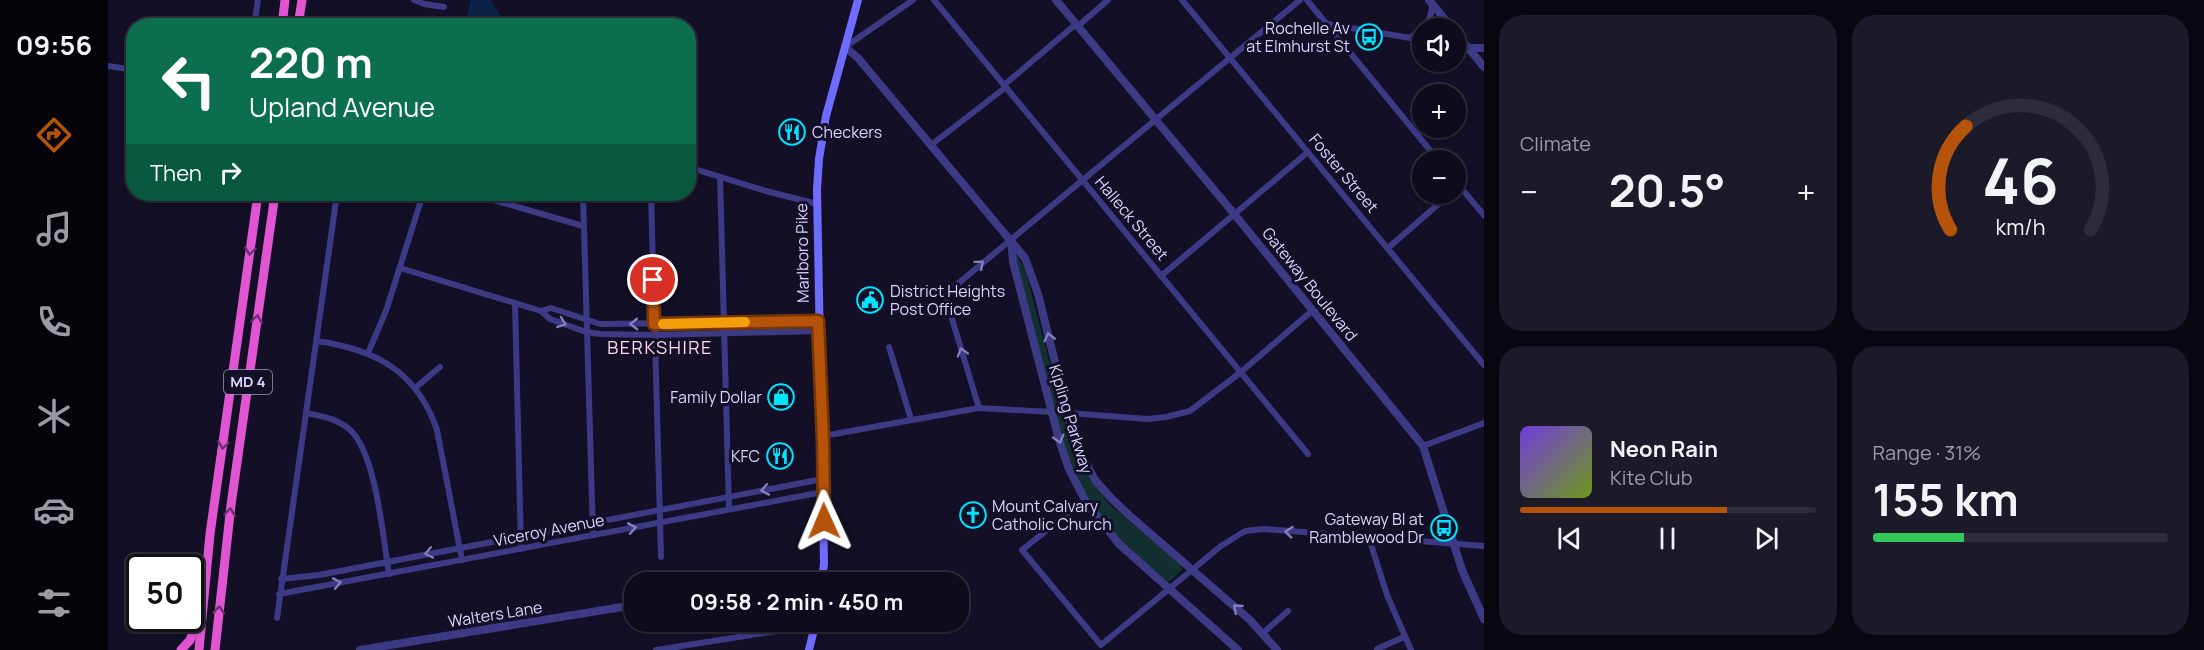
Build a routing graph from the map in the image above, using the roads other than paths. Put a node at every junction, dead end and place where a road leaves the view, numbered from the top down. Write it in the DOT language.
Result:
graph roads {
  1 [pos="258,0"];
  2 [pos="285,0"];
  3 [pos="302,0"];
  4 [pos="415,0"];
  5 [pos="858,0"];
  6 [pos="934,0"];
  7 [pos="1056,0"];
  8 [pos="1108,0"];
  9 [pos="1182,0"];
  10 [pos="1300,0"];
  11 [pos="1307,0"];
  12 [pos="911,1"];
  13 [pos="1430,2"];
  14 [pos="444,6"];
  15 [pos="255,18"];
  16 [pos="283,18"];
  17 [pos="299,18"];
  18 [pos="1444,18"];
  19 [pos="1327,24"];
  20 [pos="1077,25"];
  21 [pos="1410,38"];
  22 [pos="1466,44"];
  23 [pos="844,47"];
  24 [pos="1466,48"];
  25 [pos="1469,48"];
  26 [pos="1484,48"];
  27 [pos="1230,57"];
  28 [pos="108,66"];
  29 [pos="1484,67"];
  30 [pos="126,69"];
  31 [pos="1005,86"];
  32 [pos="1156,119"];
  33 [pos="931,145"];
  34 [pos="1430,150"];
  35 [pos="1308,152"];
  36 [pos="696,170"];
  37 [pos="720,177"];
  38 [pos="1083,180"];
  39 [pos="1466,196"];
  40 [pos="257,201"];
  41 [pos="273,201"];
  42 [pos="336,201"];
  43 [pos="421,201"];
  44 [pos="497,201"];
  45 [pos="583,201"];
  46 [pos="651,201"];
  47 [pos="817,204"];
  48 [pos="1439,204"];
  49 [pos="1235,214"];
  50 [pos="1484,215"];
  51 [pos="583,226"];
  52 [pos="1011,239"];
  53 [pos="1388,248"];
  54 [pos="400,268"];
  55 [pos="1161,276"];
  56 [pos="515,303"];
  57 [pos="1313,310"];
  58 [pos="541,311"];
  59 [pos="586,319"];
  60 [pos="818,321"];
  61 [pos="723,322"];
  62 [pos="654,324"];
  63 [pos="818,331"];
  64 [pos="586,332"];
  65 [pos="723,333"];
  66 [pos="655,335"];
  67 [pos="316,341"];
  68 [pos="889,347"];
  69 [pos="368,353"];
  70 [pos="1484,365"];
  71 [pos="440,367"];
  72 [pos="1241,372"];
  73 [pos="415,388"];
  74 [pos="979,408"];
  75 [pos="1052,412"];
  76 [pos="306,413"];
  77 [pos="1068,413"];
  78 [pos="911,419"];
  79 [pos="1484,423"];
  80 [pos="823,436"];
  81 [pos="1423,446"];
  82 [pos="1308,454"];
  83 [pos="823,479"];
  84 [pos="823,492"];
  85 [pos="728,498"];
  86 [pos="1085,500"];
  87 [pos="729,508"];
  88 [pos="660,511"];
  89 [pos="592,523"];
  90 [pos="660,523"];
  91 [pos="593,535"];
  92 [pos="519,537"];
  93 [pos="1369,538"];
  94 [pos="1453,544"];
  95 [pos="1484,546"];
  96 [pos="460,548"];
  97 [pos="521,549"];
  98 [pos="660,557"];
  99 [pos="462,560"];
  100 [pos="387,562"];
  101 [pos="1192,569"];
  102 [pos="823,572"];
  103 [pos="389,574"];
  104 [pos="282,579"];
  105 [pos="1169,589"];
  106 [pos="279,594"];
  107 [pos="204,597"];
  108 [pos="624,607"];
  109 [pos="1288,611"];
  110 [pos="277,618"];
  111 [pos="1484,619"];
  112 [pos="193,632"];
  113 [pos="201,632"];
  114 [pos="762,632"];
  115 [pos="813,632"];
  116 [pos="1263,633"];
  117 [pos="1404,637"];
  118 [pos="1377,649"];
  119 [pos="182,650"];
  120 [pos="199,650"];
  121 [pos="215,650"];
  122 [pos="360,650"];
  123 [pos="656,650"];
  124 [pos="809,650"];
  125 [pos="1239,650"];
  126 [pos="1277,650"];
  127 [pos="1411,650"];
  1 -- 15 [label="street"];
  2 -- 16 [label="highway"];
  3 -- 17 [label="highway"];
  4 -- 14 [label="street"];
  5 -- 23 [label="main road, Marlboro Pike"];
  6 -- 31 [label="street, Halleck Street"];
  7 -- 20 [label="street, Gateway Boulevard"];
  8 -- 20 [label="street"];
  9 -- 27 [label="street, Foster Street"];
  10 -- 27 [label="street"];
  11 -- 19 [label="street"];
  12 -- 23 [label="street"];
  13 -- 18 [label="street"];
  13 -- 21 [label="street"];
  19 -- 21 [label="street"];
  19 -- 34 [label="street"];
  20 -- 31 [label="street"];
  20 -- 32 [label="street, Gateway Boulevard"];
  22 -- 25 [label="street"];
  23 -- 33 [label="street, Kipling Parkway"];
  23 -- 47 [label="main road, Marlboro Pike"];
  24 -- 25 [label="street"];
  25 -- 26 [label="street"];
  25 -- 29 [label="street"];
  27 -- 32 [label="street"];
  27 -- 35 [label="street, Foster Street"];
  28 -- 30 [label="street"];
  31 -- 33 [label="street"];
  31 -- 38 [label="street, Halleck Street"];
  32 -- 38 [label="street"];
  32 -- 49 [label="street, Gateway Boulevard"];
  33 -- 52 [label="street, Kipling Parkway"];
  35 -- 49 [label="street"];
  35 -- 53 [label="street, Foster Street"];
  36 -- 37 [label="street"];
  37 -- 47 [label="street"];
  37 -- 61 [label="street"];
  38 -- 52 [label="street"];
  38 -- 55 [label="street, Halleck Street"];
  39 -- 50 [label="street"];
  40 -- 107 [label="highway, MD 4, one-way"];
  121 -- 41 [label="highway, MD 4, one-way"];
  42 -- 67 [label="street"];
  43 -- 54 [label="street"];
  44 -- 51 [label="street"];
  45 -- 51 [label="street"];
  46 -- 62 [label="street"];
  47 -- 60 [label="main road, Marlboro Pike"];
  48 -- 53 [label="street"];
  49 -- 55 [label="street"];
  49 -- 57 [label="street, Gateway Boulevard"];
  51 -- 59 [label="street"];
  74 -- 52 [label="street, one-way"];
  52 -- 75 [label="street, Kipling Parkway"];
  77 -- 52 [label="street, Kipling Parkway, one-way"];
  53 -- 70 [label="street, Foster Street"];
  54 -- 56 [label="street"];
  54 -- 69 [label="street"];
  55 -- 72 [label="street, Halleck Street"];
  56 -- 58 [label="street"];
  56 -- 92 [label="street"];
  57 -- 72 [label="street"];
  57 -- 81 [label="street, Gateway Boulevard"];
  58 -- 59 [label="street"];
  58 -- 64 [label="street, one-way"];
  62 -- 59 [label="street, one-way"];
  59 -- 64 [label="street"];
  60 -- 61 [label="street"];
  60 -- 63 [label="main road, Marlboro Pike"];
  61 -- 62 [label="street"];
  61 -- 65 [label="street"];
  62 -- 66 [label="street"];
  63 -- 65 [label="street"];
  63 -- 80 [label="main road, Marlboro Pike"];
  64 -- 66 [label="street"];
  64 -- 89 [label="street"];
  65 -- 66 [label="street"];
  65 -- 85 [label="street"];
  66 -- 88 [label="street"];
  67 -- 69 [label="street"];
  67 -- 76 [label="street"];
  68 -- 78 [label="street"];
  69 -- 73 [label="street"];
  71 -- 73 [label="street"];
  72 -- 77 [label="street"];
  72 -- 82 [label="street, Halleck Street"];
  73 -- 96 [label="street"];
  74 -- 75 [label="street"];
  74 -- 78 [label="street"];
  75 -- 86 [label="street, Kipling Parkway, one-way"];
  76 -- 100 [label="street"];
  76 -- 104 [label="street"];
  77 -- 101 [label="street, Kipling Parkway"];
  78 -- 80 [label="street"];
  79 -- 81 [label="street"];
  80 -- 83 [label="main road, Marlboro Pike"];
  81 -- 94 [label="street, Gateway Boulevard"];
  83 -- 84 [label="main road, Marlboro Pike"];
  83 -- 85 [label="street, Viceroy Avenue, one-way"];
  84 -- 87 [label="street, Viceroy Avenue"];
  84 -- 102 [label="main road, Marlboro Pike"];
  85 -- 87 [label="street"];
  85 -- 88 [label="street, Viceroy Avenue"];
  86 -- 105 [label="street, Kipling Parkway"];
  86 -- 105 [label="street"];
  87 -- 90 [label="street, Viceroy Avenue"];
  88 -- 89 [label="street, Viceroy Avenue"];
  88 -- 90 [label="street"];
  89 -- 91 [label="street"];
  89 -- 92 [label="street, Viceroy Avenue"];
  91 -- 90 [label="street, Viceroy Avenue, one-way"];
  90 -- 98 [label="street"];
  91 -- 97 [label="street, Viceroy Avenue"];
  92 -- 96 [label="street, Viceroy Avenue"];
  92 -- 97 [label="street"];
  93 -- 94 [label="street"];
  93 -- 101 [label="street, one-way"];
  93 -- 117 [label="street"];
  94 -- 95 [label="street"];
  94 -- 111 [label="street, Gateway Boulevard"];
  96 -- 99 [label="street"];
  96 -- 100 [label="street, Viceroy Avenue, one-way"];
  97 -- 99 [label="street, Viceroy Avenue"];
  99 -- 103 [label="street, Viceroy Avenue"];
  100 -- 103 [label="street"];
  100 -- 104 [label="street, Viceroy Avenue"];
  101 -- 105 [label="street"];
  116 -- 101 [label="street, Kipling Parkway, one-way"];
  106 -- 103 [label="street, Viceroy Avenue, one-way"];
  104 -- 106 [label="street"];
  105 -- 125 [label="street, Kipling Parkway"];
  106 -- 110 [label="street"];
  108 -- 122 [label="street, Walters Lane"];
  109 -- 116 [label="street"];
  112 -- 119 [label="highway"];
  113 -- 120 [label="highway, MD 4"];
  114 -- 123 [label="street"];
  115 -- 124 [label="main road"];
  116 -- 126 [label="street, Kipling Parkway"];
  117 -- 118 [label="street"];
  117 -- 127 [label="street"];
}
